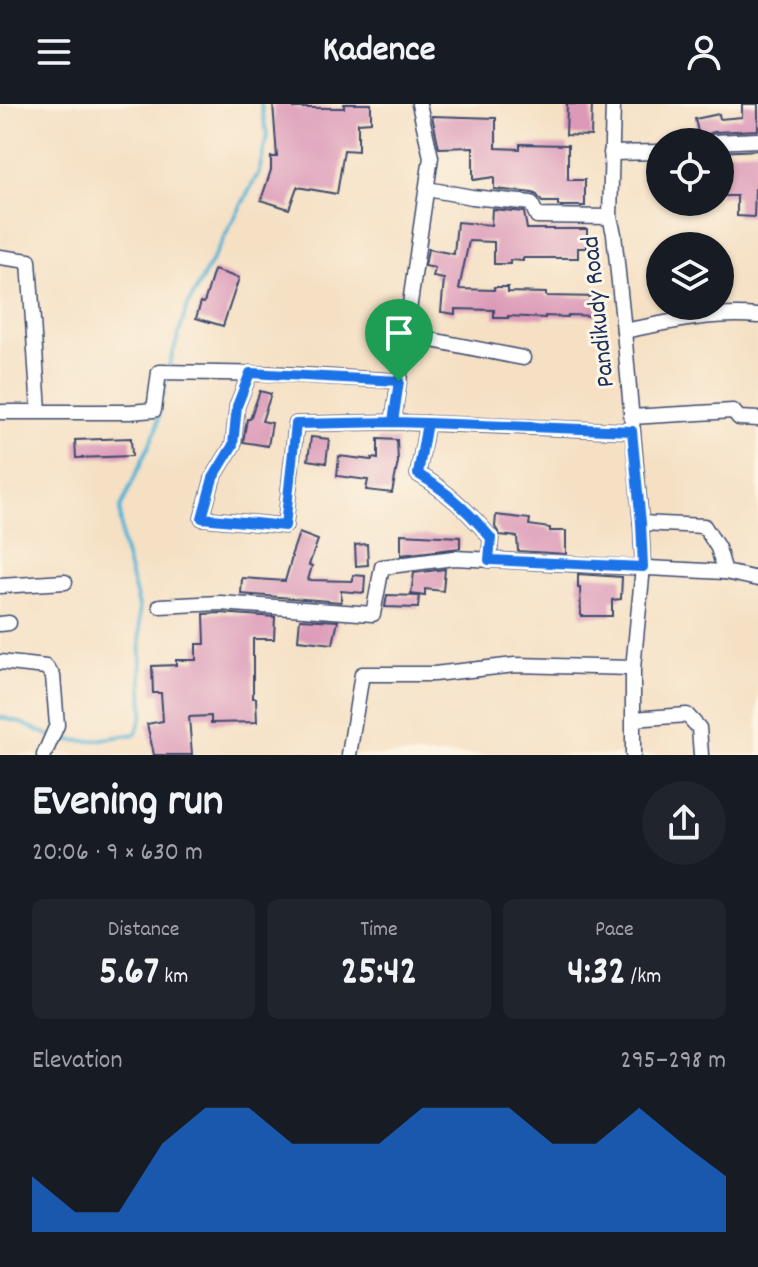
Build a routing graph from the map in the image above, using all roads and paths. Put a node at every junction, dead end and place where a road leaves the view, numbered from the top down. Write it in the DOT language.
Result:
graph roads {
  1 [pos="419,104"];
  2 [pos="613,104"];
  3 [pos="758,140"];
  4 [pos="734,141"];
  5 [pos="646,152"];
  6 [pos="611,153"];
  7 [pos="427,189"];
  8 [pos="610,217"];
  9 [pos="0,257"];
  10 [pos="758,316"];
  11 [pos="624,331"];
  12 [pos="406,335"];
  13 [pos="523,358"];
  14 [pos="250,373"];
  15 [pos="399,381"];
  16 [pos="39,411"];
  17 [pos="0,412"];
  18 [pos="758,419"];
  19 [pos="393,422"];
  20 [pos="427,423"];
  21 [pos="631,424"];
  22 [pos="641,523"];
  23 [pos="489,560"];
  24 [pos="643,567"];
  25 [pos="725,572"];
  26 [pos="758,579"];
  27 [pos="65,582"];
  28 [pos="0,586"];
  29 [pos="160,606"];
  30 [pos="0,662"];
  31 [pos="633,668"];
  32 [pos="633,719"];
  33 [pos="50,743"];
  34 [pos="353,753"];
  35 [pos="633,755"];
  36 [pos="701,755"];
  1 -- 7 [label="street"];
  2 -- 6 [label="street, Pandikudy Road"];
  3 -- 4 [label="street"];
  5 -- 6 [label="street"];
  6 -- 8 [label="street, Pandikudy Road"];
  7 -- 8 [label="street"];
  7 -- 12 [label="street"];
  8 -- 11 [label="street, Pandikudy Road"];
  9 -- 16 [label="street"];
  10 -- 11 [label="street"];
  11 -- 21 [label="street, Pandikudy Road"];
  12 -- 13 [label="street"];
  12 -- 15 [label="street"];
  14 -- 15 [label="street"];
  14 -- 16 [label="street"];
  14 -- 19 [label="street"];
  15 -- 19 [label="street"];
  16 -- 17 [label="street"];
  18 -- 21 [label="street"];
  19 -- 20 [label="street"];
  20 -- 21 [label="street"];
  20 -- 23 [label="street"];
  21 -- 22 [label="street, Pandikudy Road"];
  22 -- 24 [label="street, Pandikudy Road"];
  22 -- 25 [label="street"];
  23 -- 24 [label="street"];
  23 -- 29 [label="street"];
  24 -- 25 [label="street"];
  24 -- 31 [label="street, Pandikudy Road"];
  25 -- 26 [label="street"];
  27 -- 28 [label="street"];
  30 -- 33 [label="street"];
  31 -- 32 [label="street, Pandikudy Road"];
  31 -- 34 [label="street"];
  32 -- 35 [label="street, Pandikudy Road"];
  32 -- 36 [label="street"];
}
